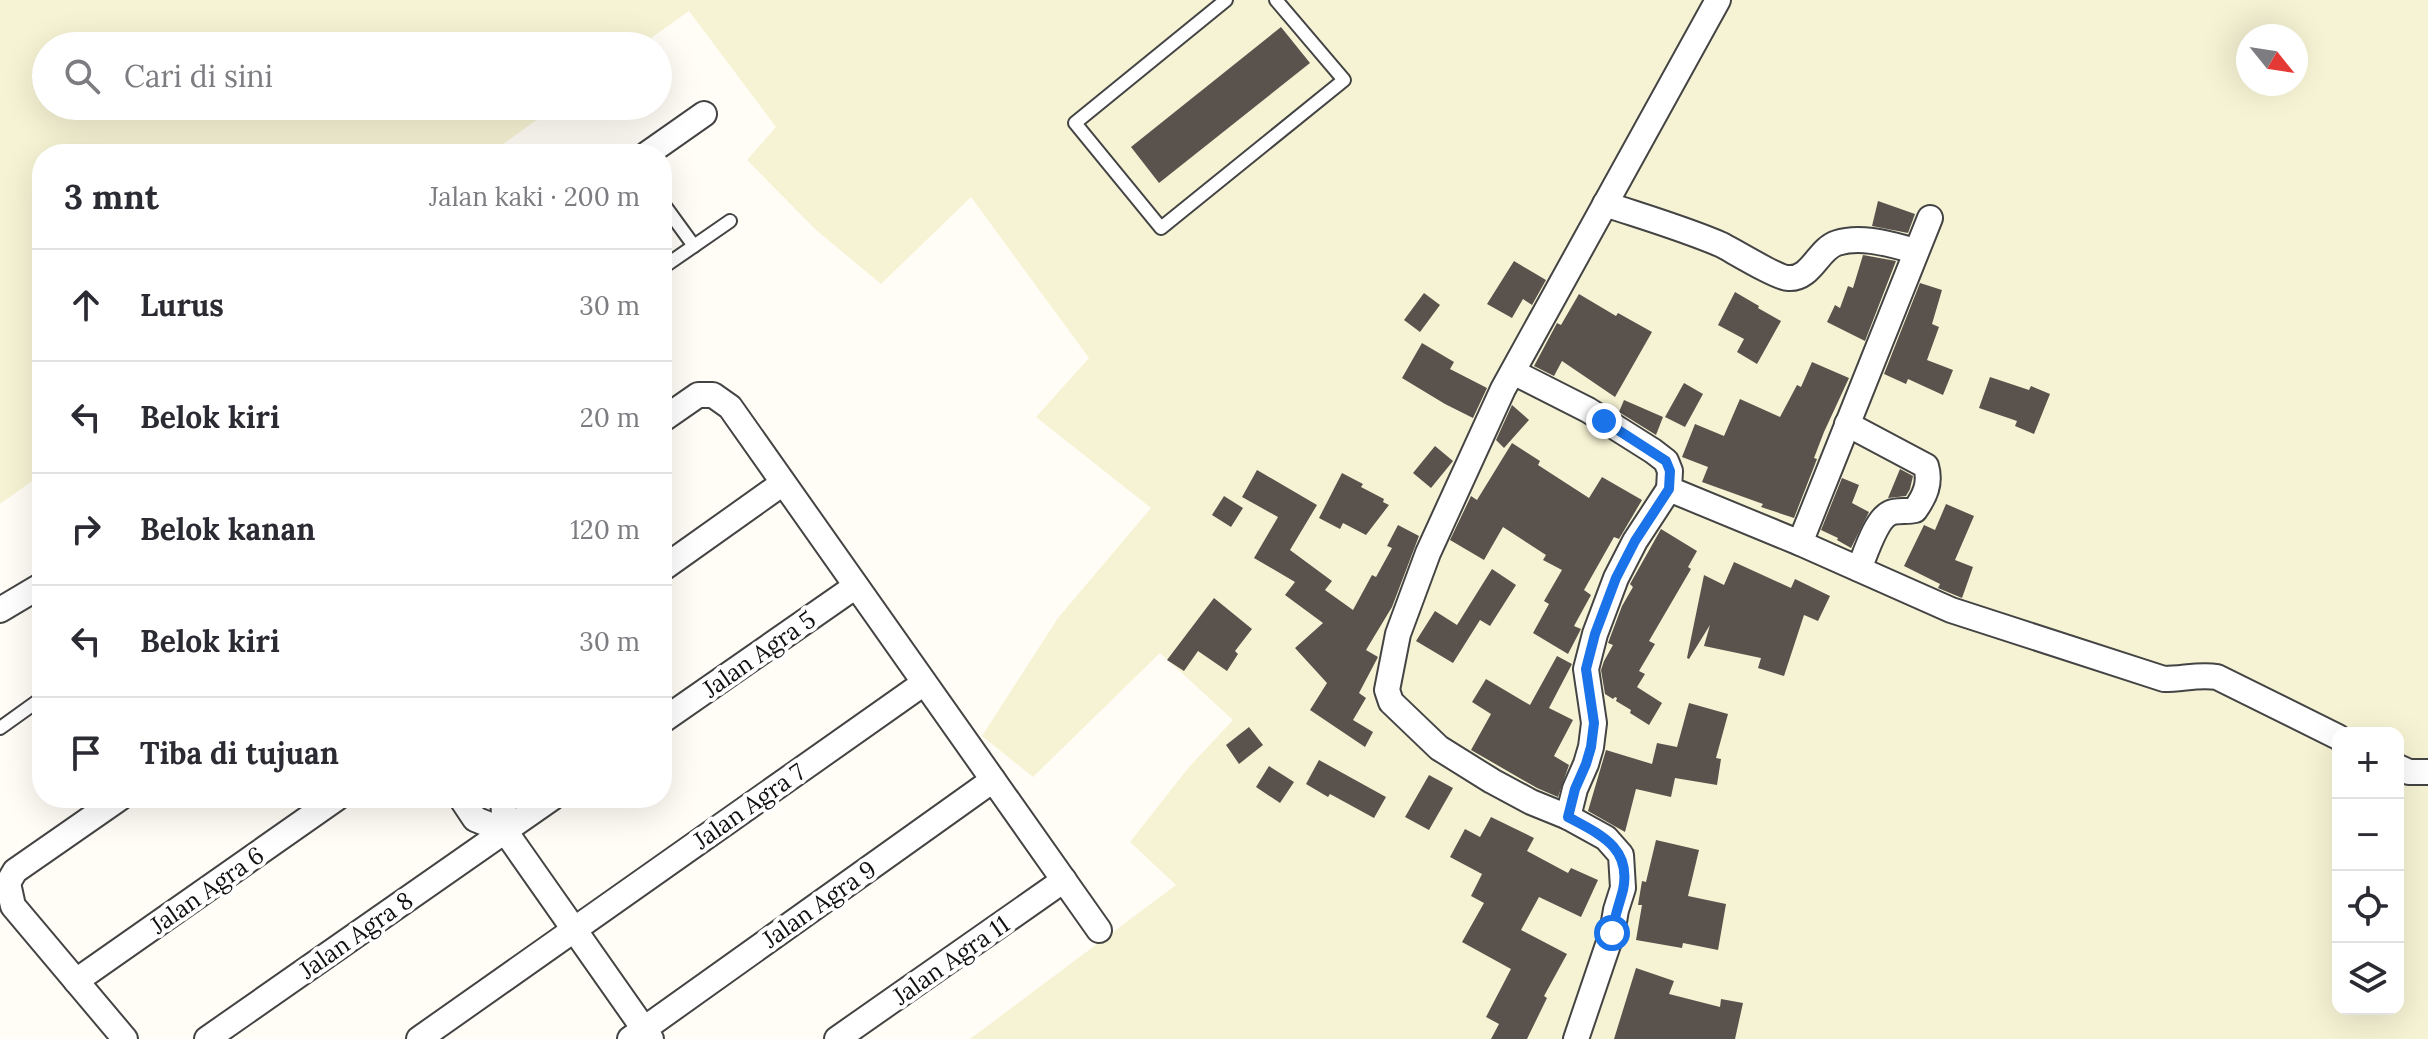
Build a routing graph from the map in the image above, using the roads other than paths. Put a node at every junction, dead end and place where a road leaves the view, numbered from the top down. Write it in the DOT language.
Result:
graph roads {
  1 [pos="1226,0"];
  2 [pos="1276,0"];
  3 [pos="1718,0"];
  4 [pos="704,114"];
  5 [pos="661,144"];
  6 [pos="1605,204"];
  7 [pos="672,216"];
  8 [pos="1930,218"];
  9 [pos="730,221"];
  10 [pos="694,246"];
  11 [pos="1916,251"];
  12 [pos="672,261"];
  13 [pos="1513,372"];
  14 [pos="672,413"];
  15 [pos="1847,424"];
  16 [pos="783,483"];
  17 [pos="1669,489"];
  18 [pos="1800,543"];
  19 [pos="672,562"];
  20 [pos="1859,569"];
  21 [pos="856,586"];
  22 [pos="32,591"];
  23 [pos="0,610"];
  24 [pos="924,683"];
  25 [pos="32,705"];
  26 [pos="672,714"];
  27 [pos="0,728"];
  28 [pos="2332,734"];
  29 [pos="2404,770"];
  30 [pos="2428,772"];
  31 [pos="993,780"];
  32 [pos="106,808"];
  33 [pos="323,808"];
  34 [pos="468,808"];
  35 [pos="504,808"];
  36 [pos="538,808"];
  37 [pos="1568,817"];
  38 [pos="505,831"];
  39 [pos="1064,880"];
  40 [pos="575,929"];
  41 [pos="1099,930"];
  42 [pos="76,981"];
  43 [pos="642,1036"];
  44 [pos="125,1039"];
  45 [pos="207,1039"];
  46 [pos="419,1039"];
  47 [pos="837,1039"];
  48 [pos="1576,1039"];
  1 -- 2 [label="lane"];
  3 -- 6 [label="street"];
  4 -- 5 [label="street"];
  6 -- 11 [label="street"];
  6 -- 13 [label="street"];
  7 -- 10 [label="lane"];
  8 -- 11 [label="street"];
  9 -- 10 [label="lane"];
  10 -- 12 [label="lane"];
  11 -- 15 [label="street"];
  13 -- 17 [label="street"];
  13 -- 37 [label="street"];
  14 -- 16 [label="street"];
  15 -- 18 [label="street"];
  15 -- 20 [label="street"];
  16 -- 19 [label="street"];
  16 -- 21 [label="street"];
  17 -- 18 [label="street"];
  17 -- 37 [label="street"];
  18 -- 20 [label="street"];
  20 -- 28 [label="street"];
  21 -- 24 [label="street"];
  21 -- 26 [label="street, Jalan Agra 5"];
  22 -- 23 [label="street"];
  24 -- 31 [label="street"];
  24 -- 40 [label="street, Jalan Agra 7"];
  25 -- 27 [label="lane"];
  29 -- 30 [label="street"];
  31 -- 39 [label="street"];
  31 -- 43 [label="street, Jalan Agra 9"];
  32 -- 42 [label="street"];
  33 -- 42 [label="street, Jalan Agra 6"];
  34 -- 38 [label="street"];
  35 -- 38 [label="street"];
  36 -- 38 [label="street"];
  37 -- 48 [label="street"];
  38 -- 40 [label="street"];
  38 -- 45 [label="street, Jalan Agra 8"];
  39 -- 41 [label="street"];
  39 -- 47 [label="street, Jalan Agra 11"];
  40 -- 43 [label="street"];
  40 -- 46 [label="street, Jalan Agra 7"];
  42 -- 44 [label="street"];
}
